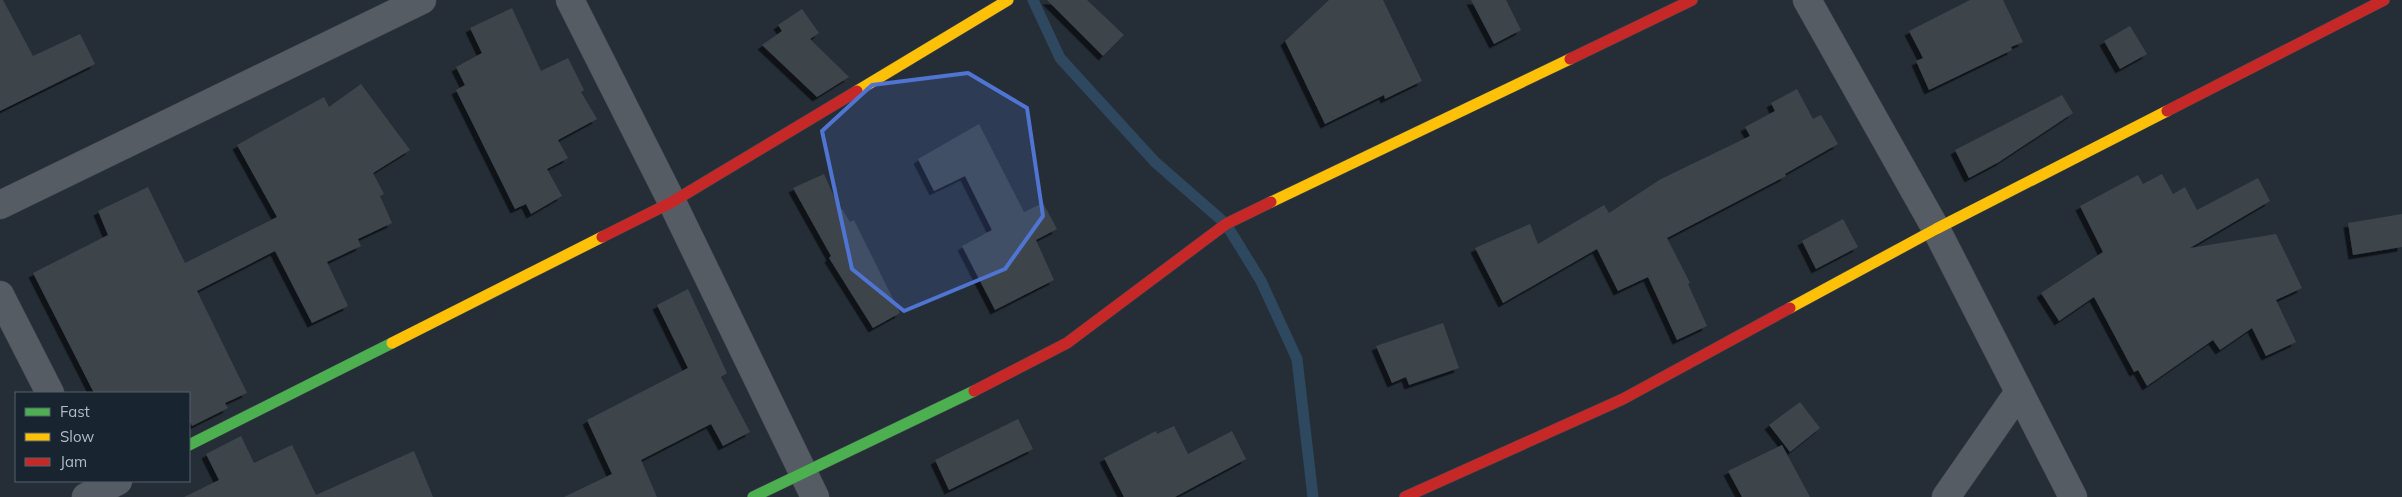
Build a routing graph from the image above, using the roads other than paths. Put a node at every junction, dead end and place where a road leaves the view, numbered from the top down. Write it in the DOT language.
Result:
graph roads {
  1 [pos="422,0"];
  2 [pos="570,0"];
  3 [pos="1008,0"];
  4 [pos="1692,0"];
  5 [pos="1807,0"];
  6 [pos="2384,0"];
  7 [pos="672,202"];
  8 [pos="0,205"];
  9 [pos="1936,230"];
  10 [pos="0,295"];
  11 [pos="49,392"];
  12 [pos="2019,392"];
  13 [pos="190,444"];
  14 [pos="803,472"];
  15 [pos="753,497"];
  16 [pos="815,497"];
  17 [pos="1405,497"];
  18 [pos="1946,497"];
  19 [pos="2073,497"];
  1 -- 8 [label="street"];
  2 -- 7 [label="street"];
  3 -- 7 [label="street"];
  4 -- 14 [label="street"];
  5 -- 9 [label="street"];
  6 -- 9 [label="street"];
  7 -- 13 [label="street"];
  7 -- 14 [label="street"];
  9 -- 12 [label="street"];
  9 -- 17 [label="street"];
  10 -- 11 [label="street"];
  12 -- 18 [label="street"];
  12 -- 19 [label="street"];
  14 -- 15 [label="street"];
  14 -- 16 [label="street"];
}
